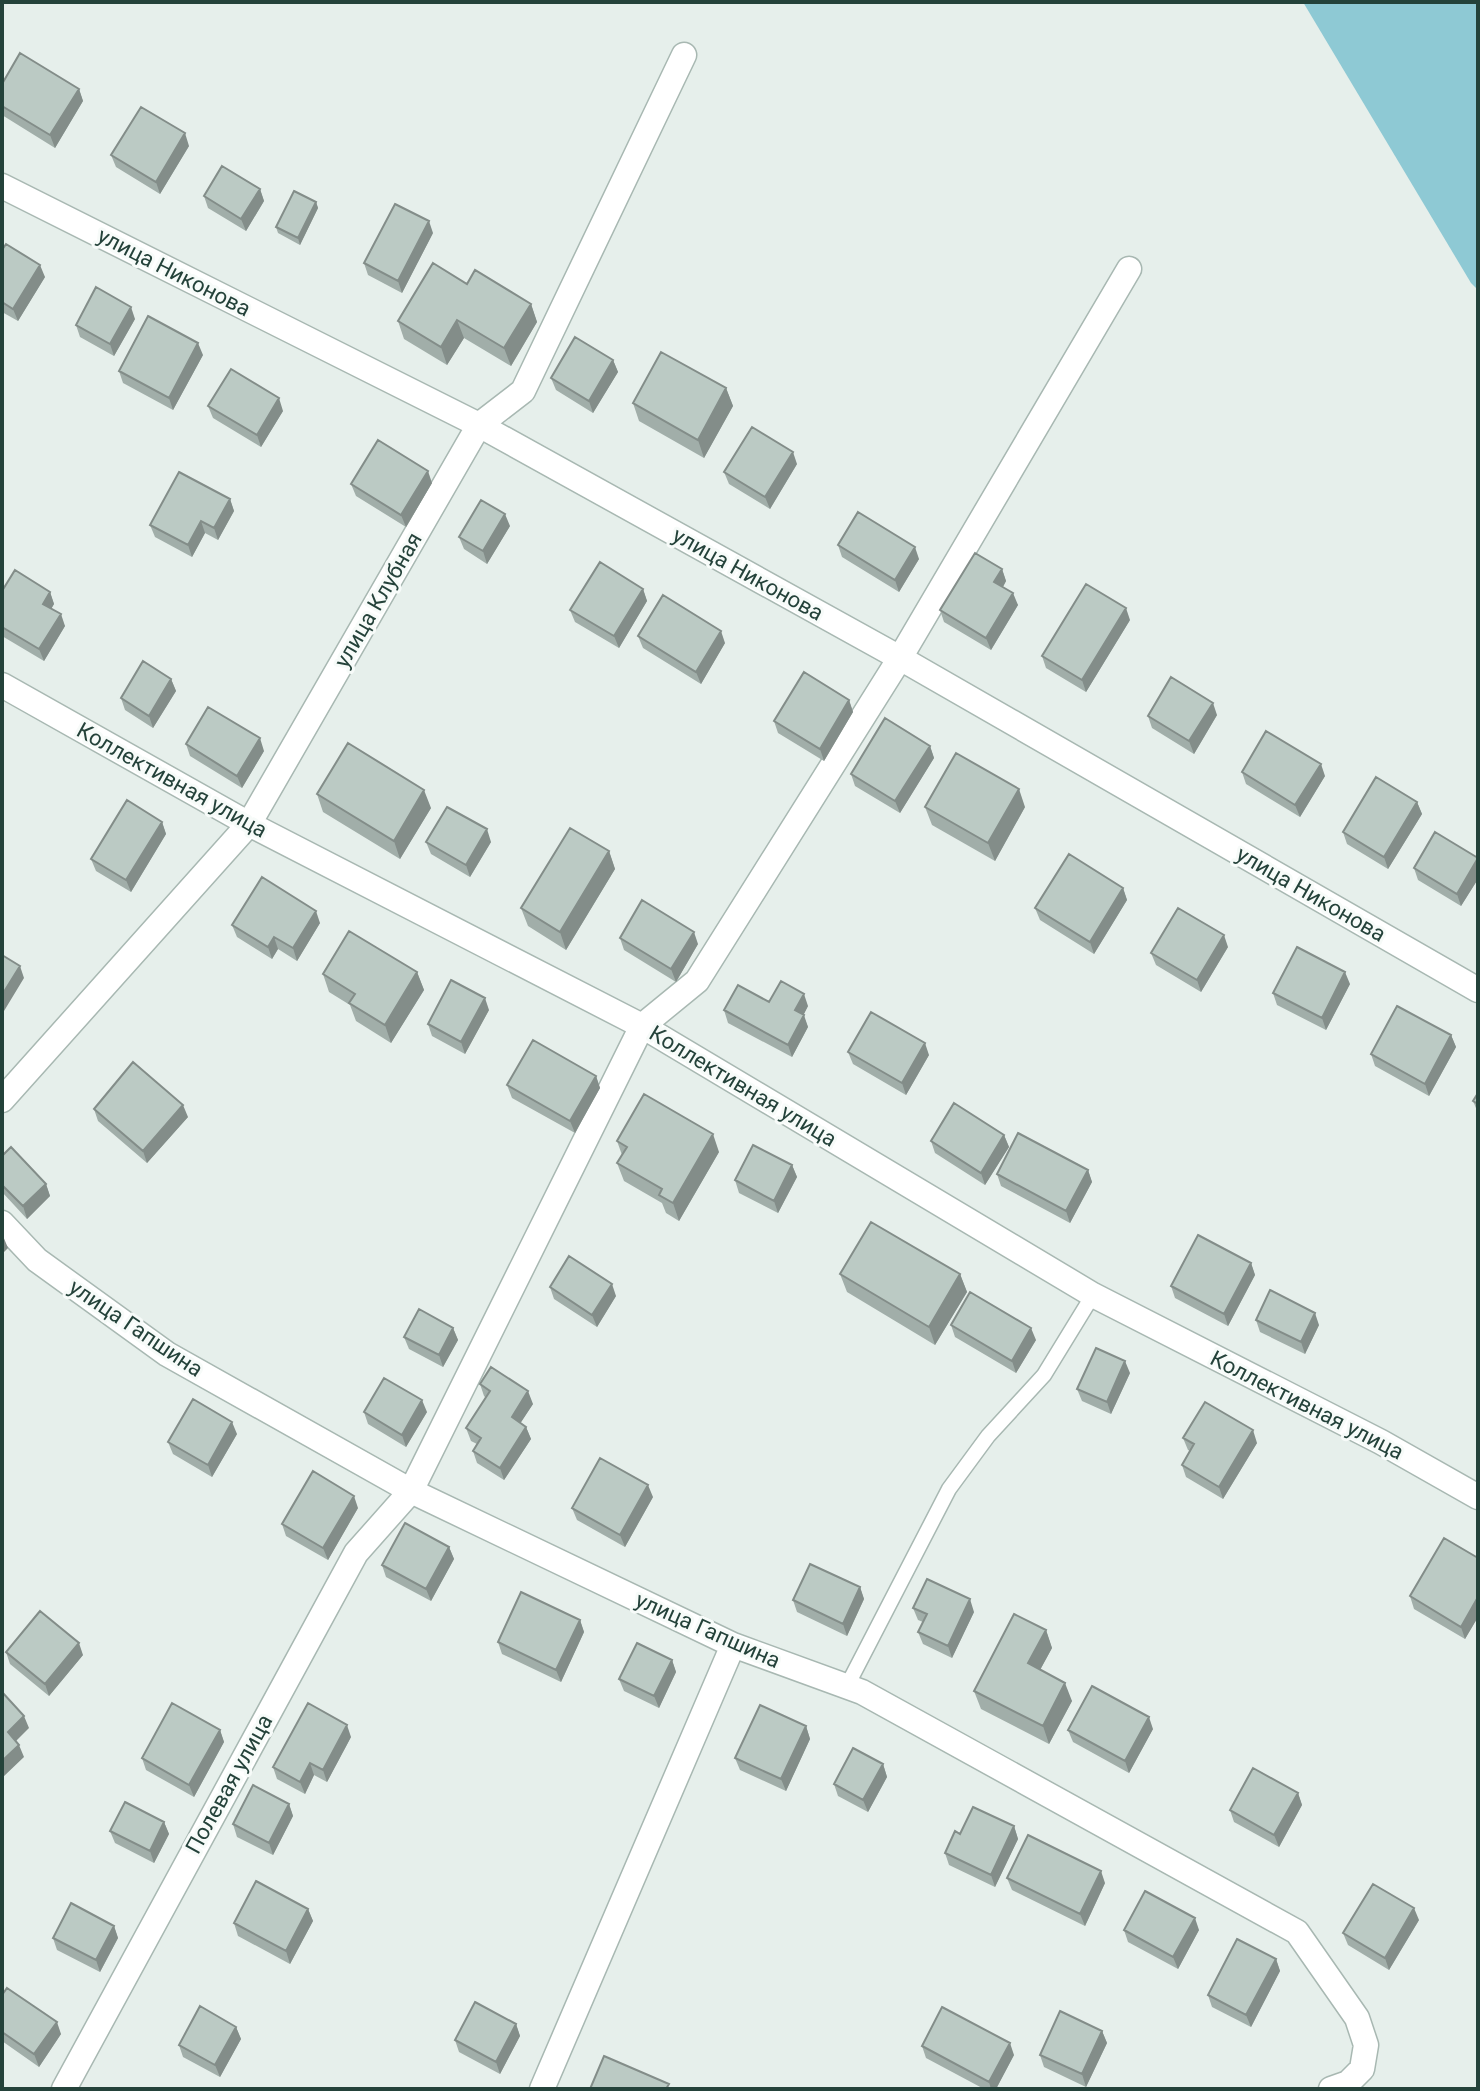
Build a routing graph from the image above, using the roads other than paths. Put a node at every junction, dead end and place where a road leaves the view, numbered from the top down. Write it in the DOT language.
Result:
graph roads {
  1 [pos="684,55"];
  2 [pos="2,186"];
  3 [pos="1129,269"];
  4 [pos="479,425"];
  5 [pos="900,658"];
  6 [pos="2,685"];
  7 [pos="249,824"];
  8 [pos="1478,990"];
  9 [pos="642,1026"];
  10 [pos="2,1100"];
  11 [pos="2,1223"];
  12 [pos="1093,1295"];
  13 [pos="411,1491"];
  14 [pos="1478,1497"];
  15 [pos="733,1645"];
  16 [pos="847,1686"];
  17 [pos="64,2089"];
  18 [pos="542,2089"];
  19 [pos="1331,2089"];
  1 -- 4 [label="street, улица Клубная"];
  2 -- 4 [label="street, улица Никонова"];
  3 -- 5 [label="street"];
  4 -- 5 [label="street, улица Никонова"];
  4 -- 7 [label="street, улица Клубная"];
  5 -- 8 [label="street, улица Никонова"];
  5 -- 9 [label="street"];
  6 -- 7 [label="street, Коллективная улица"];
  7 -- 9 [label="street, Коллективная улица"];
  7 -- 10 [label="street, улица Клубная"];
  9 -- 12 [label="street, Коллективная улица"];
  9 -- 13 [label="street, Полевая улица"];
  11 -- 13 [label="street, улица Гапшина"];
  12 -- 14 [label="street, Коллективная улица"];
  12 -- 16 [label="lane"];
  13 -- 15 [label="street, улица Гапшина"];
  13 -- 17 [label="street, Полевая улица"];
  15 -- 16 [label="street, улица Гапшина"];
  15 -- 18 [label="street"];
  16 -- 19 [label="street, улица Гапшина"];
}
